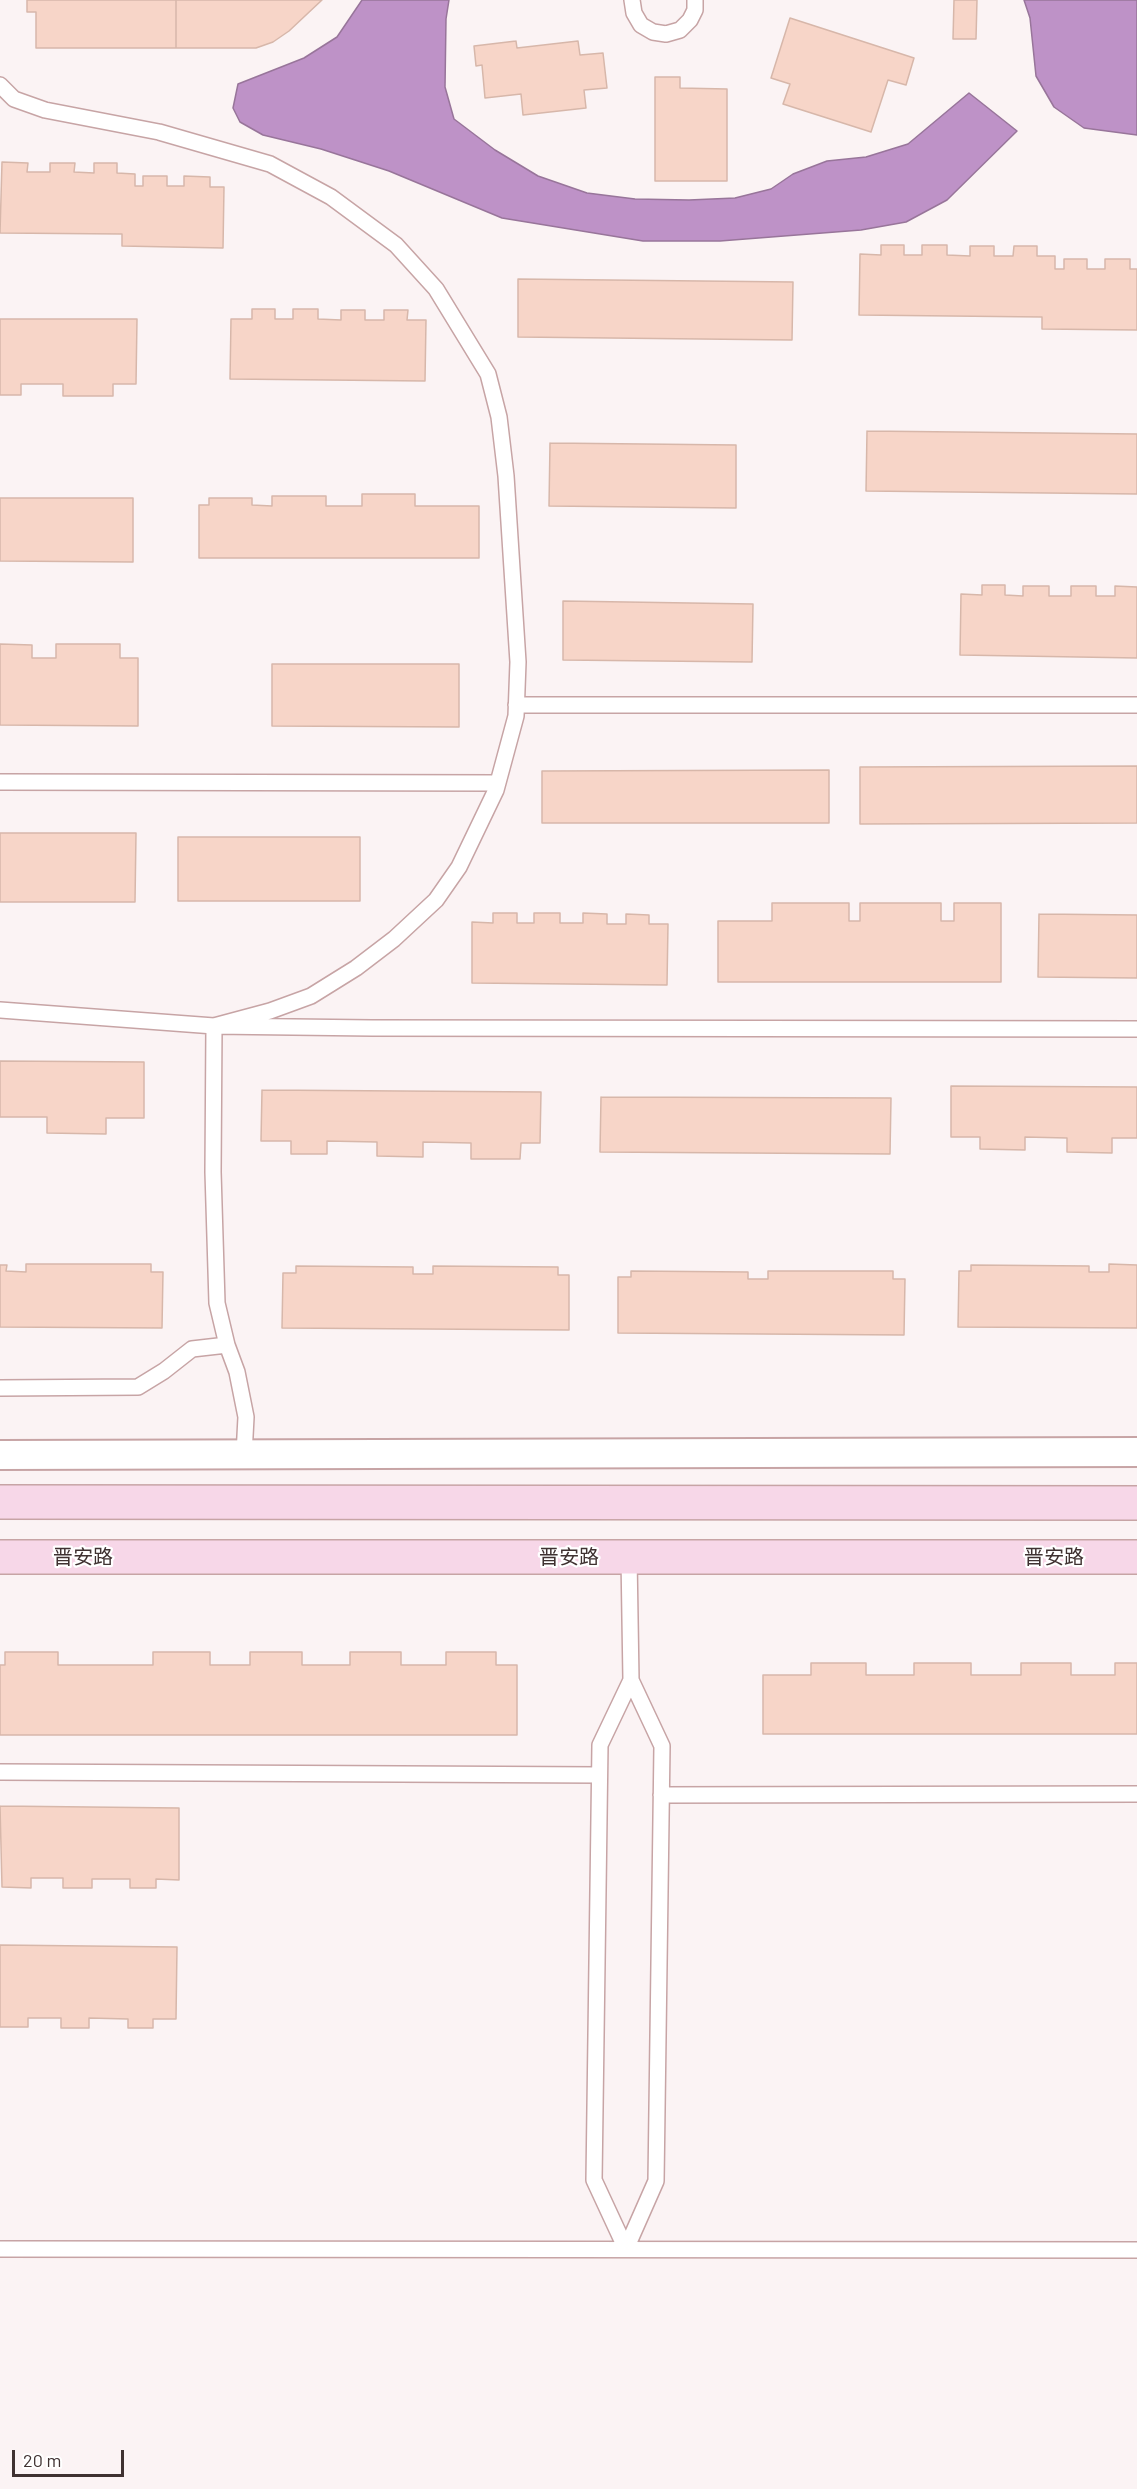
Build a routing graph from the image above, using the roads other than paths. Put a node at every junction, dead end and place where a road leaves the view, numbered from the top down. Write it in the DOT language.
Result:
graph roads {
  1 [pos="632,0"];
  2 [pos="695,0"];
  3 [pos="0,85"];
  4 [pos="516,705"];
  5 [pos="1137,705"];
  6 [pos="0,782"];
  7 [pos="498,783"];
  8 [pos="0,1010"];
  9 [pos="214,1026"];
  10 [pos="1137,1029"];
  11 [pos="227,1345"];
  12 [pos="0,1388"];
  13 [pos="1137,1452"];
  14 [pos="0,1455"];
  15 [pos="244,1455"];
  16 [pos="0,1502"];
  17 [pos="1137,1503"];
  18 [pos="0,1557"];
  19 [pos="629,1557"];
  20 [pos="1137,1557"];
  21 [pos="632,1680"];
  22 [pos="0,1772"];
  23 [pos="599,1775"];
  24 [pos="661,1794"];
  25 [pos="1137,1794"];
  26 [pos="0,2249"];
  27 [pos="626,2249"];
  28 [pos="1137,2250"];
  1 -- 2 [label="lane"];
  3 -- 4 [label="lane"];
  4 -- 5 [label="lane"];
  4 -- 7 [label="lane"];
  6 -- 7 [label="lane"];
  7 -- 9 [label="lane"];
  8 -- 9 [label="lane"];
  9 -- 10 [label="lane"];
  9 -- 11 [label="lane"];
  11 -- 12 [label="lane"];
  11 -- 15 [label="lane"];
  13 -- 15 [label="street"];
  14 -- 15 [label="street"];
  16 -- 17 [label="main road"];
  18 -- 19 [label="main road, 晋安路"];
  19 -- 20 [label="main road, 晋安路"];
  19 -- 21 [label="lane"];
  21 -- 23 [label="lane"];
  21 -- 24 [label="lane"];
  22 -- 23 [label="lane"];
  23 -- 27 [label="lane"];
  24 -- 25 [label="lane"];
  24 -- 27 [label="lane"];
  26 -- 27 [label="lane"];
  27 -- 28 [label="lane"];
}
